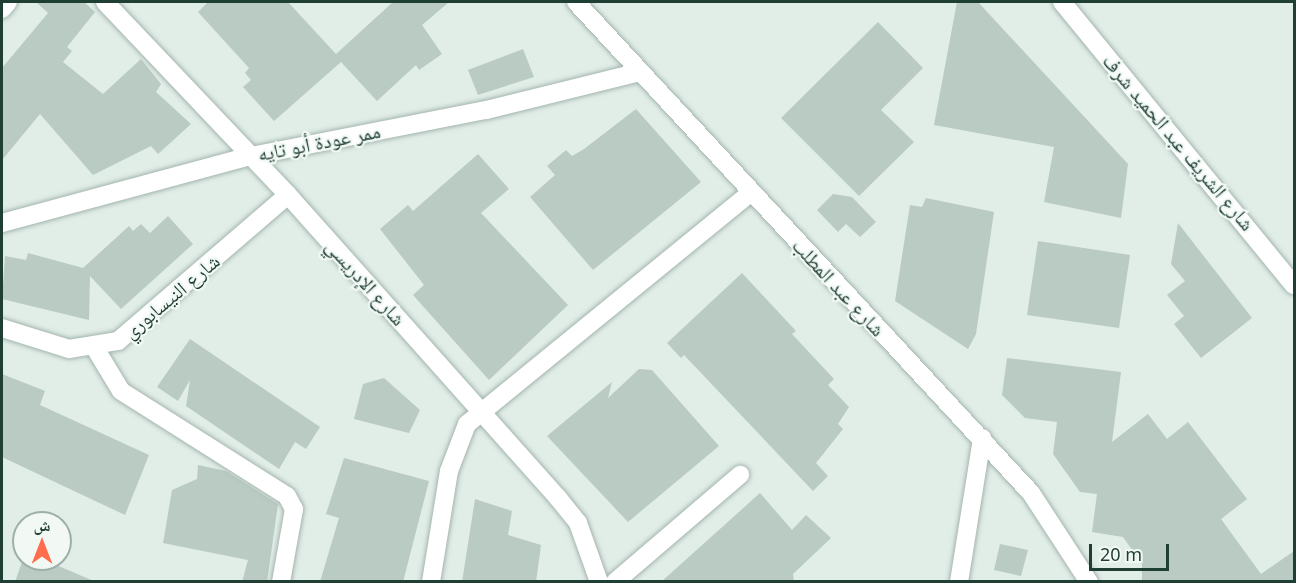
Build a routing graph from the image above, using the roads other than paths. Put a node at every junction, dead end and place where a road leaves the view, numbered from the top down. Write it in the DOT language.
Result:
graph roads {
  1 [pos="8,2"];
  2 [pos="105,2"];
  3 [pos="576,2"];
  4 [pos="1062,2"];
  5 [pos="2,9"];
  6 [pos="640,72"];
  7 [pos="251,156"];
  8 [pos="750,193"];
  9 [pos="288,195"];
  10 [pos="2,223"];
  11 [pos="1294,285"];
  12 [pos="2,328"];
  13 [pos="95,348"];
  14 [pos="482,410"];
  15 [pos="982,438"];
  16 [pos="740,475"];
  17 [pos="281,582"];
  18 [pos="431,582"];
  19 [pos="599,582"];
  20 [pos="615,582"];
  21 [pos="959,582"];
  22 [pos="1089,582"];
  1 -- 5 [label="street"];
  2 -- 7 [label="street, شارع الإدريسي"];
  3 -- 6 [label="street, شارع عبد المطلب"];
  4 -- 11 [label="street, شارع الشريف عبد الحميد شرف"];
  6 -- 7 [label="street, ممر عودة أبو تايه"];
  6 -- 8 [label="street, شارع عبد المطلب"];
  7 -- 9 [label="street, شارع الإدريسي"];
  7 -- 10 [label="street, ممر عودة أبو تايه"];
  8 -- 14 [label="street"];
  8 -- 15 [label="street, شارع عبد المطلب"];
  9 -- 13 [label="street, شارع النيسابوري"];
  9 -- 14 [label="street, شارع الإدريسي"];
  12 -- 13 [label="street"];
  13 -- 17 [label="street"];
  14 -- 18 [label="street"];
  14 -- 19 [label="street, شارع الإدريسي"];
  15 -- 21 [label="street"];
  15 -- 22 [label="street, شارع عبد المطلب"];
  16 -- 20 [label="street"];
}
